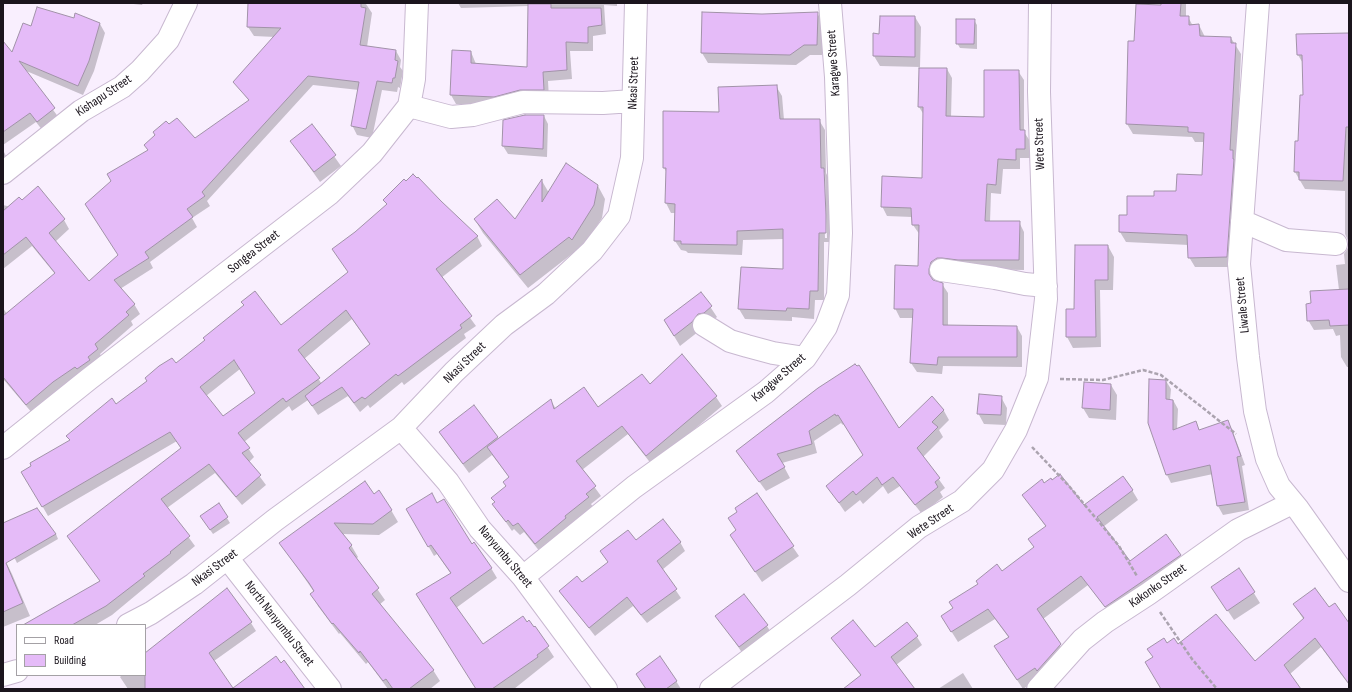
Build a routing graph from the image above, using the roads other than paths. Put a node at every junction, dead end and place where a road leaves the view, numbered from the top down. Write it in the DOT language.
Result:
graph roads {
  1 [pos="186,3"];
  2 [pos="417,3"];
  3 [pos="636,3"];
  4 [pos="642,3"];
  5 [pos="830,3"];
  6 [pos="1040,3"];
  7 [pos="1258,3"];
  8 [pos="633,101"];
  9 [pos="409,106"];
  10 [pos="3,172"];
  11 [pos="1242,221"];
  12 [pos="1336,244"];
  13 [pos="941,270"];
  14 [pos="1046,286"];
  15 [pos="704,325"];
  16 [pos="805,358"];
  17 [pos="401,428"];
  18 [pos="3,448"];
  19 [pos="1292,502"];
  20 [pos="228,559"];
  21 [pos="524,577"];
  22 [pos="1349,581"];
  23 [pos="130,624"];
  24 [pos="16,671"];
  25 [pos="3,675"];
  26 [pos="330,689"];
  27 [pos="606,689"];
  28 [pos="711,689"];
  29 [pos="1038,689"];
  1 -- 10 [label="street, Kishapu Street"];
  2 -- 9 [label="street, Songea Street"];
  3 -- 4 [label="street"];
  3 -- 8 [label="street, Nkasi Street"];
  5 -- 16 [label="street, Karagwe Street"];
  6 -- 14 [label="street, Wete Street"];
  7 -- 11 [label="street, Liwale Street"];
  8 -- 9 [label="street"];
  8 -- 17 [label="street, Nkasi Street"];
  9 -- 18 [label="street, Songea Street"];
  11 -- 12 [label="street"];
  11 -- 19 [label="street, Liwale Street"];
  13 -- 14 [label="street"];
  14 -- 28 [label="street, Wete Street"];
  15 -- 16 [label="street"];
  16 -- 21 [label="street, Karagwe Street"];
  17 -- 20 [label="street, Nkasi Street"];
  17 -- 21 [label="street, Nanyumbu Street"];
  19 -- 22 [label="street, Liwale Street"];
  19 -- 29 [label="street, Kakonko Street"];
  20 -- 23 [label="street, Nkasi Street"];
  20 -- 26 [label="street, North Nanyumbu Street"];
  21 -- 27 [label="street, Nanyumbu Street"];
  24 -- 25 [label="street"];
}
